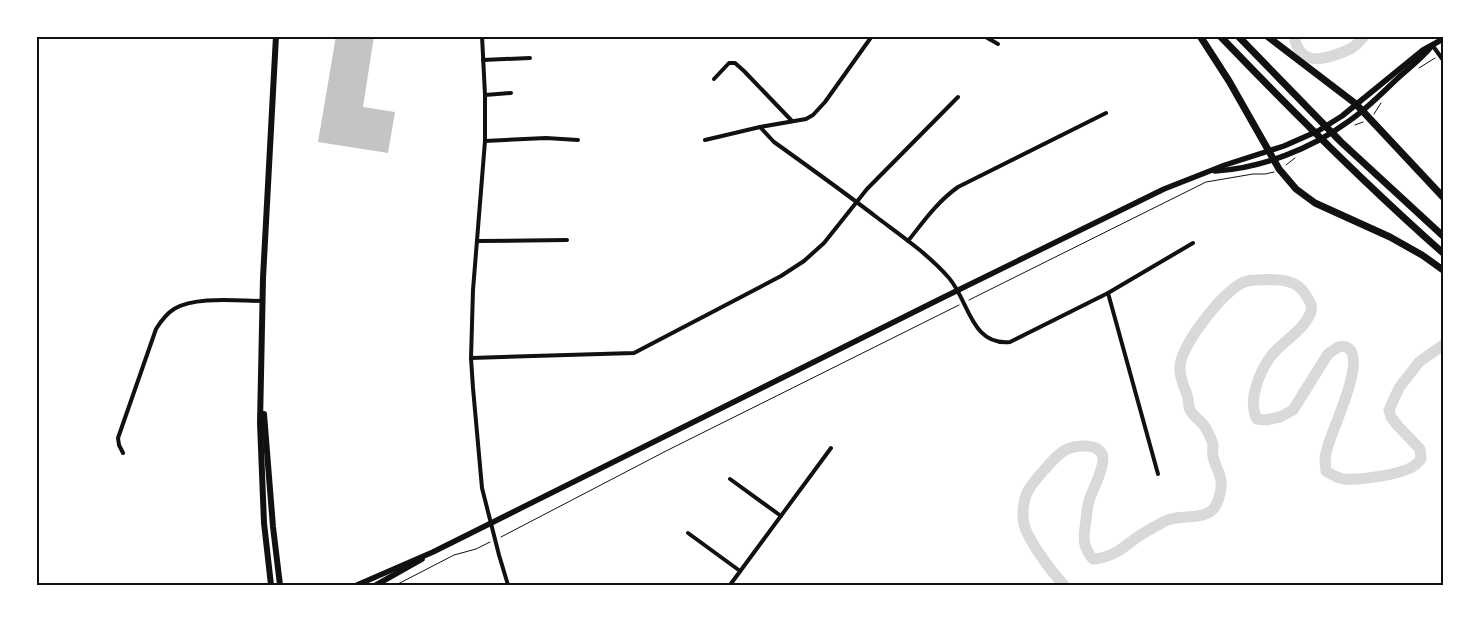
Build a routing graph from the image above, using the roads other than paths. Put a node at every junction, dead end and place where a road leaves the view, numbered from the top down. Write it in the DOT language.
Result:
graph roads {
  1 [pos="276,36"];
  2 [pos="482,36"];
  3 [pos="872,36"];
  4 [pos="984,36"];
  5 [pos="1200,36"];
  6 [pos="1220,36"];
  7 [pos="1238,36"];
  8 [pos="1267,36"];
  9 [pos="1443,39"];
  10 [pos="998,44"];
  11 [pos="1433,46"];
  12 [pos="530,58"];
  13 [pos="1441,58"];
  14 [pos="483,60"];
  15 [pos="714,79"];
  16 [pos="511,93"];
  17 [pos="484,95"];
  18 [pos="958,97"];
  19 [pos="1356,104"];
  20 [pos="1363,111"];
  21 [pos="1106,113"];
  22 [pos="792,121"];
  23 [pos="760,127"];
  24 [pos="578,140"];
  25 [pos="705,140"];
  26 [pos="485,141"];
  27 [pos="1269,151"];
  28 [pos="1273,159"];
  29 [pos="1210,172"];
  30 [pos="1443,198"];
  31 [pos="856,201"];
  32 [pos="1443,236"];
  33 [pos="567,240"];
  34 [pos="477,241"];
  35 [pos="908,241"];
  36 [pos="1193,243"];
  37 [pos="1443,253"];
  38 [pos="1443,270"];
  39 [pos="957,290"];
  40 [pos="1108,293"];
  41 [pos="263,301"];
  42 [pos="471,358"];
  43 [pos="262,385"];
  44 [pos="831,448"];
  45 [pos="123,453"];
  46 [pos="1158,474"];
  47 [pos="730,479"];
  48 [pos="781,516"];
  49 [pos="490,524"];
  50 [pos="688,533"];
  51 [pos="433,552"];
  52 [pos="740,571"];
  53 [pos="271,585"];
  54 [pos="280,585"];
  55 [pos="357,585"];
  56 [pos="376,585"];
  57 [pos="508,585"];
  58 [pos="730,585"];
  1 -- 41 [label="main road"];
  2 -- 14 [label="street"];
  3 -- 22 [label="street"];
  4 -- 10 [label="street"];
  5 -- 27 [label="highway"];
  6 -- 37 [label="highway"];
  7 -- 32 [label="highway"];
  8 -- 19 [label="highway"];
  9 -- 11 [label="main road"];
  11 -- 13 [label="street"];
  11 -- 19 [label="main road"];
  11 -- 20 [label="main road"];
  12 -- 14 [label="street"];
  14 -- 17 [label="street"];
  15 -- 22 [label="street"];
  16 -- 17 [label="street"];
  17 -- 26 [label="street"];
  18 -- 31 [label="street"];
  19 -- 20 [label="highway"];
  19 -- 27 [label="main road"];
  20 -- 28 [label="main road"];
  20 -- 30 [label="highway"];
  21 -- 35 [label="street"];
  22 -- 23 [label="street"];
  23 -- 25 [label="street"];
  23 -- 31 [label="street"];
  24 -- 26 [label="street"];
  26 -- 34 [label="street"];
  27 -- 28 [label="highway"];
  27 -- 29 [label="main road"];
  28 -- 29 [label="main road"];
  28 -- 38 [label="highway"];
  29 -- 39 [label="main road"];
  31 -- 35 [label="street"];
  31 -- 42 [label="street"];
  33 -- 34 [label="street"];
  34 -- 42 [label="street"];
  35 -- 39 [label="street"];
  36 -- 40 [label="street"];
  39 -- 40 [label="street"];
  39 -- 49 [label="main road"];
  40 -- 46 [label="street"];
  41 -- 43 [label="main road"];
  41 -- 45 [label="street"];
  42 -- 49 [label="street"];
  43 -- 53 [label="main road"];
  43 -- 54 [label="main road"];
  44 -- 48 [label="street"];
  47 -- 48 [label="street"];
  48 -- 52 [label="street"];
  49 -- 51 [label="main road"];
  49 -- 57 [label="street"];
  50 -- 52 [label="street"];
  51 -- 55 [label="main road"];
  51 -- 56 [label="main road"];
  52 -- 58 [label="street"];
}
